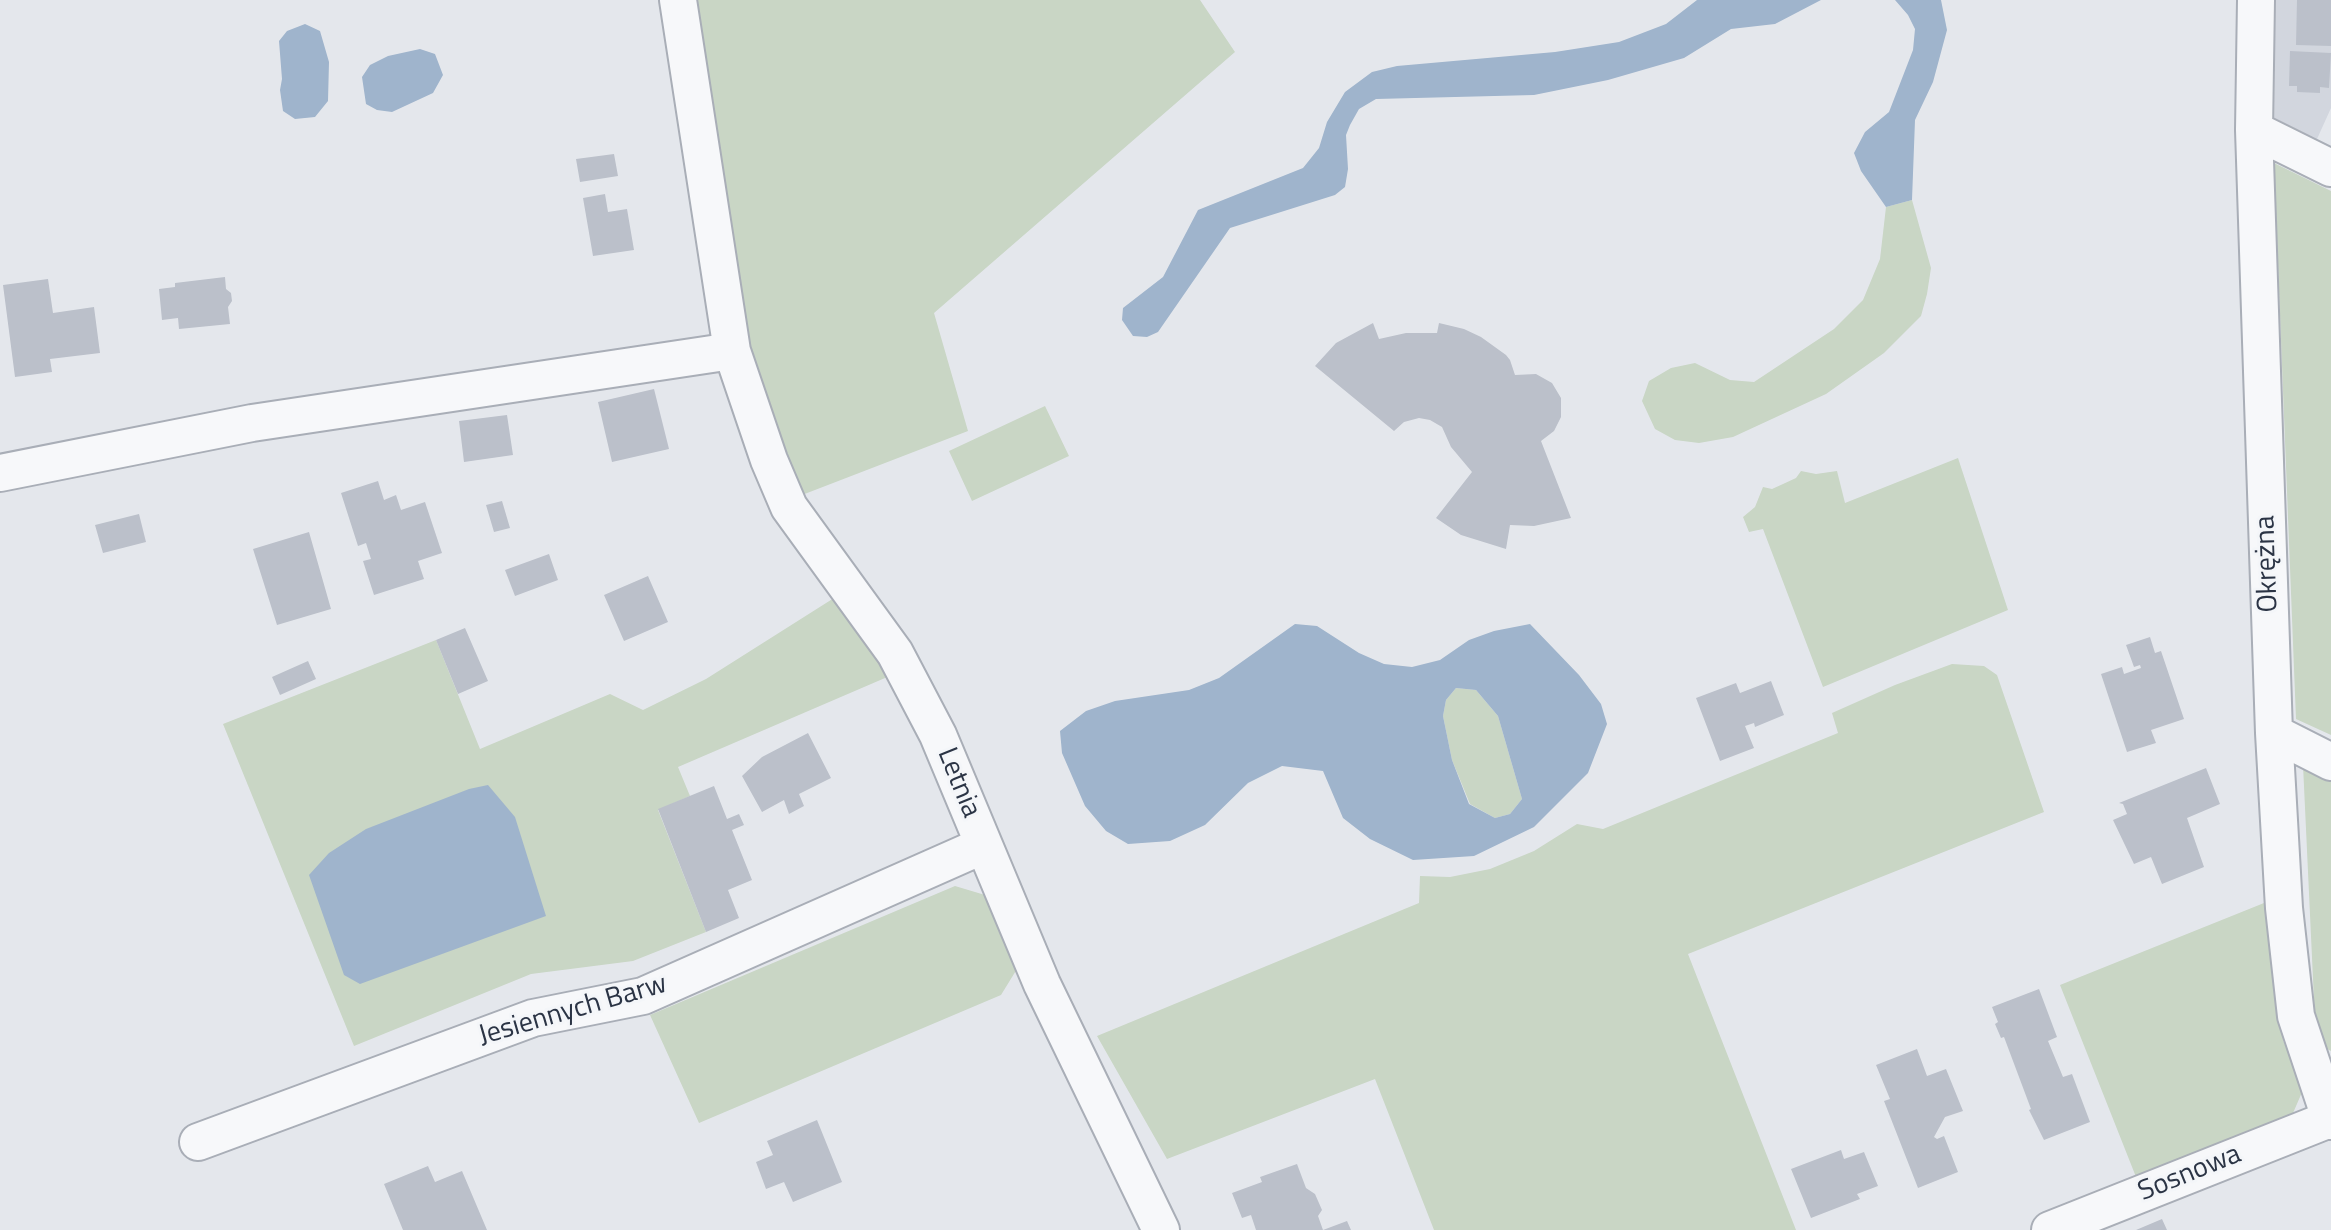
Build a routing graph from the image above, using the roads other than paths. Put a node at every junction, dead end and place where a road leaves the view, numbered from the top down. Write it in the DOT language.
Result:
graph roads {
  1 [pos="678,0"];
  2 [pos="2256,0"];
  3 [pos="2254,130"];
  4 [pos="2331,168"];
  5 [pos="732,351"];
  6 [pos="0,473"];
  7 [pos="2274,733"];
  8 [pos="2331,762"];
  9 [pos="984,845"];
  10 [pos="2330,1120"];
  11 [pos="198,1142"];
  12 [pos="1161,1230"];
  13 [pos="2050,1230"];
  1 -- 5 [label="street, Letnia"];
  2 -- 3 [label="street, Okrężna"];
  3 -- 4 [label="street"];
  3 -- 7 [label="street, Okrężna"];
  5 -- 6 [label="street"];
  5 -- 9 [label="street, Letnia"];
  7 -- 8 [label="street"];
  7 -- 10 [label="street, Okrężna"];
  9 -- 11 [label="street, Jesiennych Barw"];
  9 -- 12 [label="street, Letnia"];
  10 -- 13 [label="street, Sosnowa"];
}
